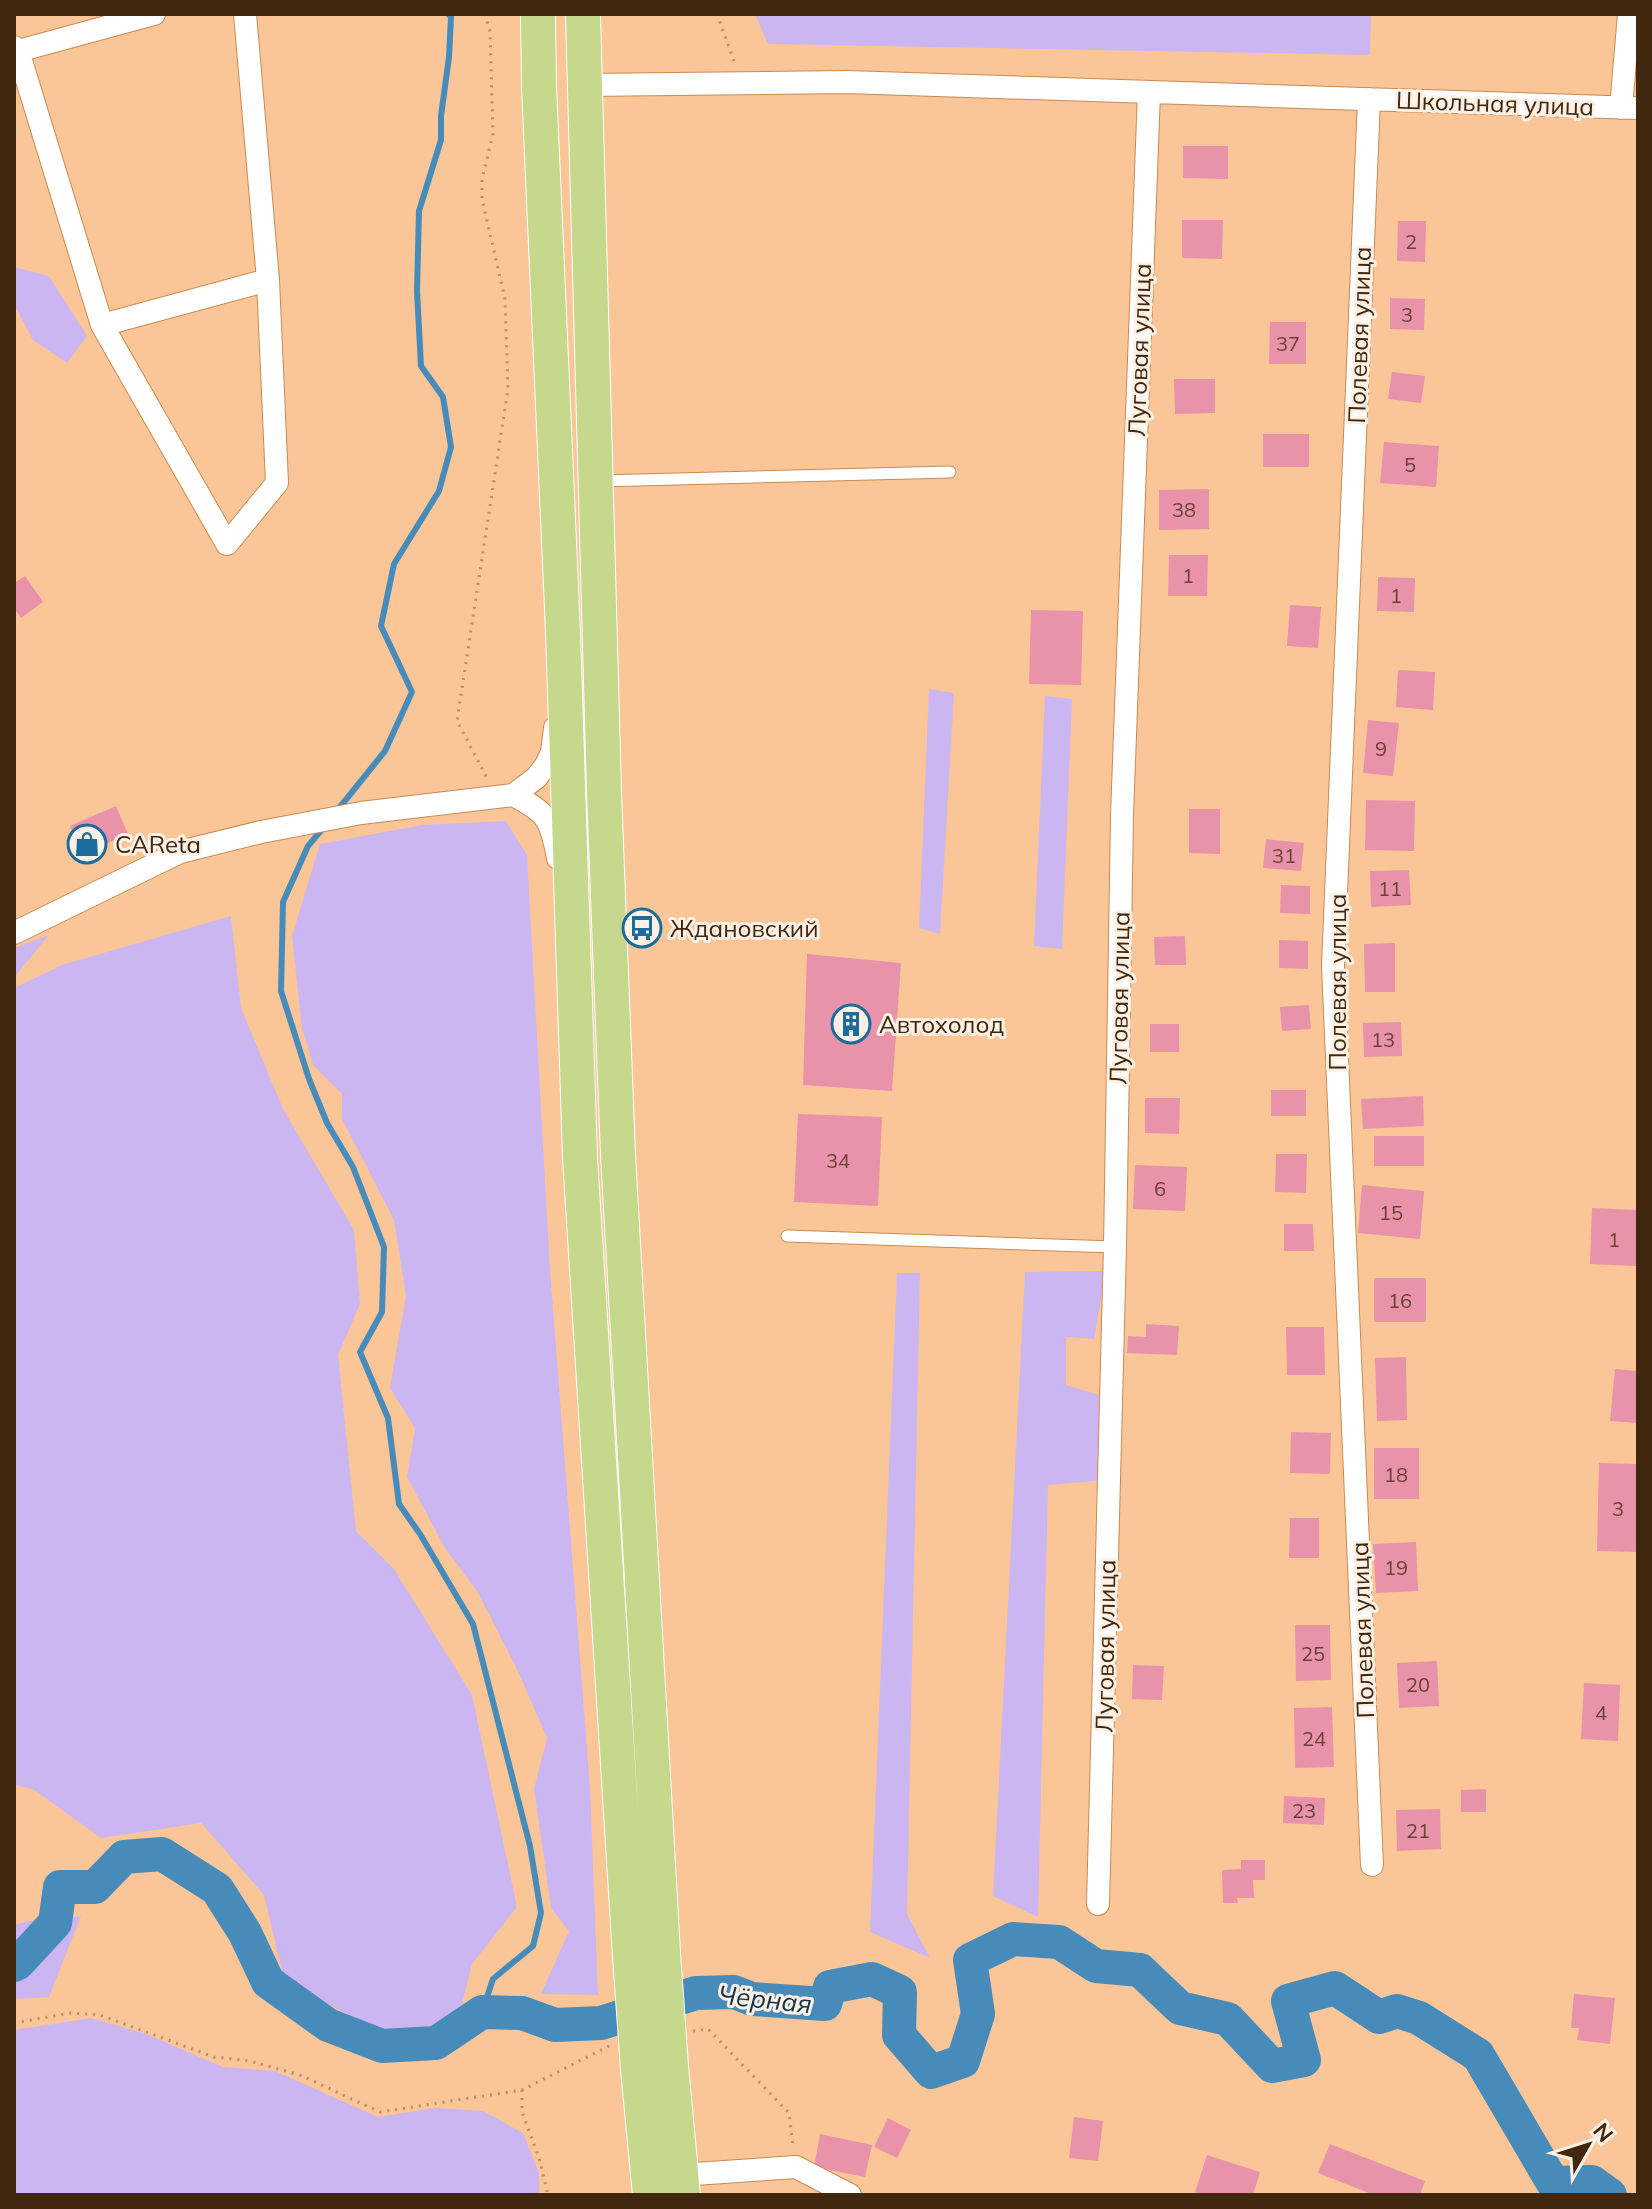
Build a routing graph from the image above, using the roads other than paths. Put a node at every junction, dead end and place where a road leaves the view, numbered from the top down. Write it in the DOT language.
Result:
graph roads {
  1 [pos="154,14"];
  2 [pos="245,14"];
  3 [pos="538,14"];
  4 [pos="583,14"];
  5 [pos="1629,14"];
  6 [pos="16,49"];
  7 [pos="585,85"];
  8 [pos="1149,92"];
  9 [pos="1369,99"];
  10 [pos="1630,108"];
  11 [pos="268,280"];
  12 [pos="102,325"];
  13 [pos="950,472"];
  14 [pos="596,481"];
  15 [pos="563,632"];
  16 [pos="505,796"];
  17 [pos="14,933"];
  18 [pos="573,939"];
  19 [pos="787,1236"];
  20 [pos="1115,1247"];
  21 [pos="1372,1865"];
  22 [pos="1098,1904"];
  23 [pos="646,1955"];
  24 [pos="654,2068"];
  25 [pos="681,2185"];
  26 [pos="650,2195"];
  27 [pos="850,2195"];
  1 -- 6 [label="street"];
  2 -- 11 [label="street"];
  3 -- 15 [label="main road"];
  4 -- 7 [label="main road"];
  5 -- 10 [label="street, Школьная улица"];
  6 -- 12 [label="street"];
  7 -- 8 [label="street, Школьная улица"];
  7 -- 14 [label="main road"];
  8 -- 9 [label="street, Школьная улица"];
  8 -- 20 [label="street, Луговая улица"];
  9 -- 10 [label="street, Школьная улица"];
  9 -- 21 [label="street, Полевая улица"];
  11 -- 12 [label="street"];
  11 -- 12 [label="street"];
  13 -- 14 [label="lane"];
  14 -- 23 [label="main road"];
  15 -- 16 [label="street"];
  15 -- 18 [label="main road"];
  16 -- 17 [label="street"];
  16 -- 18 [label="street"];
  18 -- 23 [label="main road"];
  19 -- 20 [label="lane"];
  20 -- 22 [label="street, Луговая улица"];
  23 -- 24 [label="main road, bridge"];
  24 -- 25 [label="main road"];
  24 -- 26 [label="main road"];
  25 -- 27 [label="street"];
}
